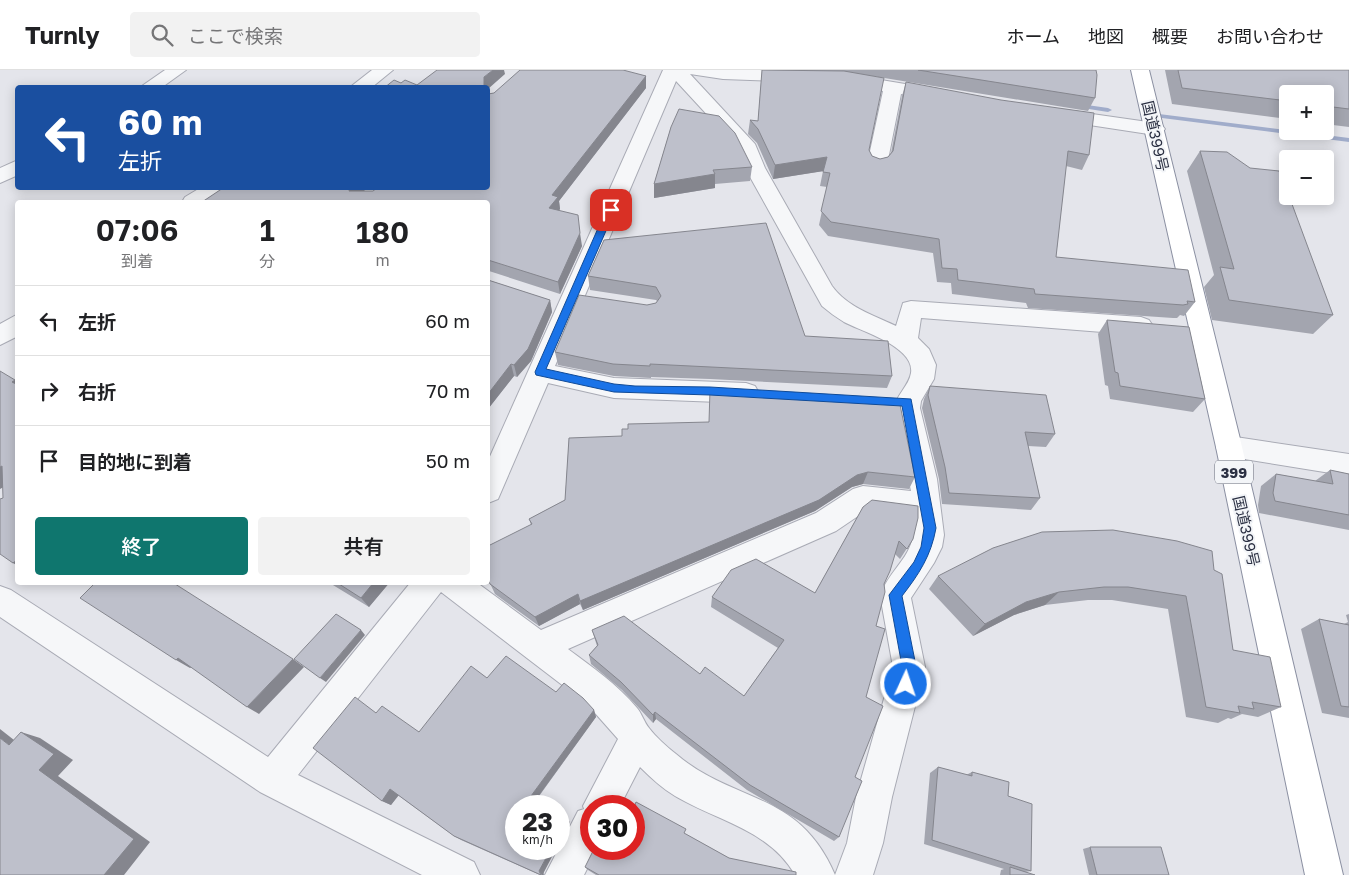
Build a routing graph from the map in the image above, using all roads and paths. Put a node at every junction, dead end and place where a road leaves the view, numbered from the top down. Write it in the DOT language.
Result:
graph roads {
  1 [pos="177,70"];
  2 [pos="384,70"];
  3 [pos="672,70"];
  4 [pos="676,70"];
  5 [pos="694,70"];
  6 [pos="1140,70"];
  7 [pos="852,75"];
  8 [pos="153,85"];
  9 [pos="362,85"];
  10 [pos="893,88"];
  11 [pos="958,100"];
  12 [pos="1043,113"];
  13 [pos="1155,130"];
  14 [pos="877,165"];
  15 [pos="15,168"];
  16 [pos="0,177"];
  17 [pos="211,190"];
  18 [pos="195,200"];
  19 [pos="15,325"];
  20 [pos="1164,328"];
  21 [pos="0,336"];
  22 [pos="905,342"];
  23 [pos="540,372"];
  24 [pos="769,394"];
  25 [pos="1229,446"];
  26 [pos="1349,465"];
  27 [pos="490,486"];
  28 [pos="927,506"];
  29 [pos="428,585"];
  30 [pos="455,585"];
  31 [pos="0,600"];
  32 [pos="537,647"];
  33 [pos="636,739"];
  34 [pos="272,780"];
  35 [pos="607,795"];
  36 [pos="580,845"];
  37 [pos="461,875"];
  38 [pos="564,875"];
  39 [pos="816,875"];
  40 [pos="854,875"];
  41 [pos="1324,875"];
  1 -- 8 [label="street"];
  2 -- 9 [label="street"];
  3 -- 23 [label="street"];
  4 -- 22 [label="street"];
  5 -- 7 [label="street"];
  6 -- 13 [label="highway, 国道399号 / 399"];
  7 -- 10 [label="street"];
  10 -- 11 [label="street"];
  10 -- 14 [label="street"];
  12 -- 13 [label="street"];
  13 -- 25 [label="highway, 国道399号 / 399"];
  15 -- 16 [label="street"];
  17 -- 18 [label="street"];
  19 -- 21 [label="street"];
  20 -- 22 [label="street"];
  22 -- 28 [label="street"];
  23 -- 24 [label="street"];
  23 -- 27 [label="street"];
  25 -- 26 [label="street"];
  25 -- 41 [label="highway, 国道399号 / 399"];
  28 -- 32 [label="street"];
  28 -- 40 [label="street"];
  29 -- 34 [label="street"];
  30 -- 32 [label="street"];
  31 -- 34 [label="street"];
  32 -- 33 [label="street"];
  33 -- 35 [label="street"];
  33 -- 39 [label="street"];
  34 -- 37 [label="street"];
  36 -- 38 [label="street"];
}
